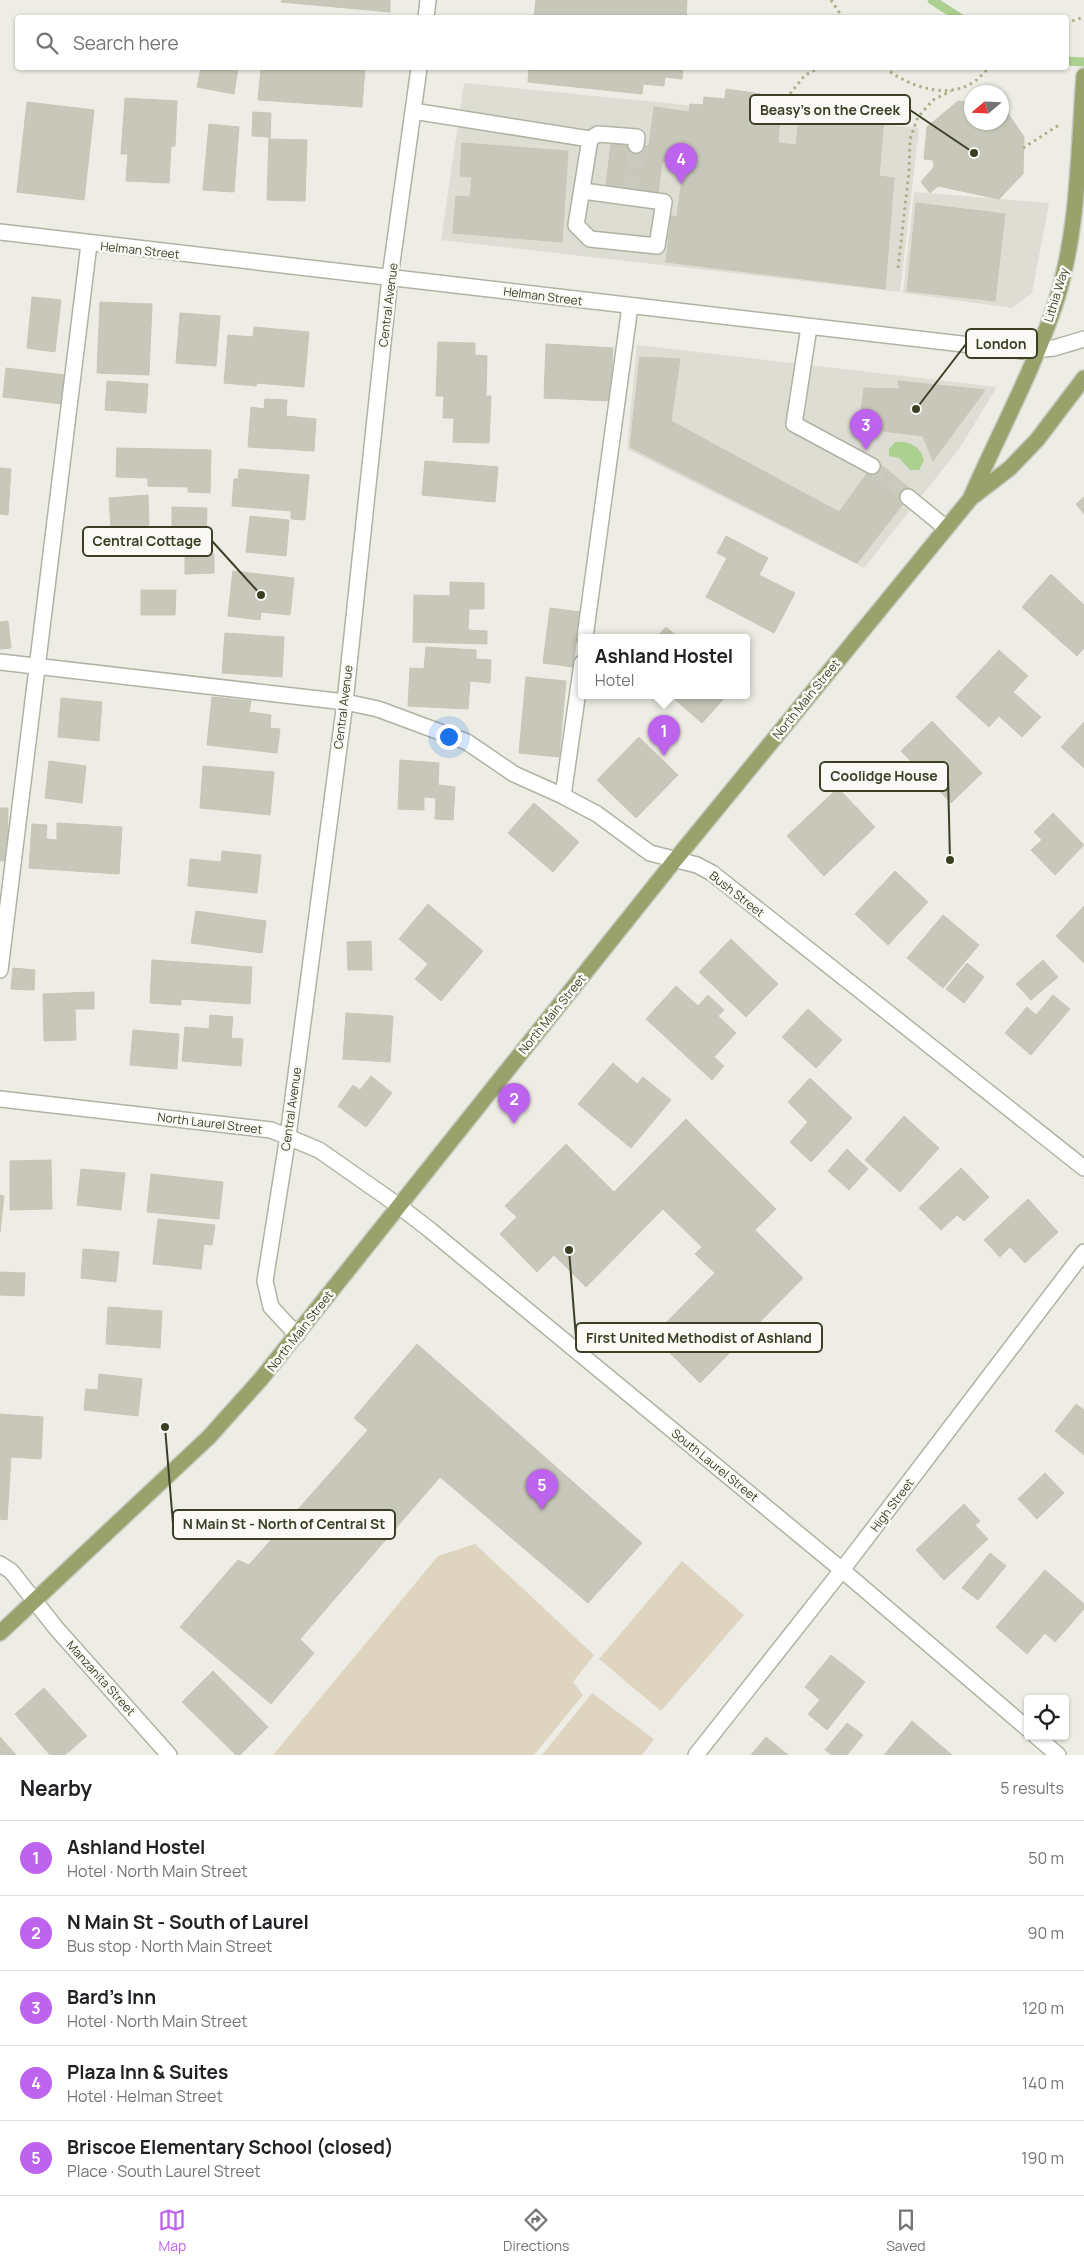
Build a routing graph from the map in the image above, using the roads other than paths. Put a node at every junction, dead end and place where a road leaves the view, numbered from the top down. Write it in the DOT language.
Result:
graph roads {
  1 [pos="428,0"];
  2 [pos="426,15"];
  3 [pos="419,70"];
  4 [pos="1084,76"];
  5 [pos="413,111"];
  6 [pos="1083,136"];
  7 [pos="590,139"];
  8 [pos="636,145"];
  9 [pos="583,191"];
  10 [pos="0,232"];
  11 [pos="89,244"];
  12 [pos="390,277"];
  13 [pos="630,306"];
  14 [pos="809,327"];
  15 [pos="1084,339"];
  16 [pos="1038,350"];
  17 [pos="1084,378"];
  18 [pos="872,466"];
  19 [pos="908,497"];
  20 [pos="971,498"];
  21 [pos="946,528"];
  22 [pos="585,634"];
  23 [pos="0,662"];
  24 [pos="39,666"];
  25 [pos="578,691"];
  26 [pos="345,702"];
  27 [pos="563,796"];
  28 [pos="674,860"];
  29 [pos="0,970"];
  30 [pos="0,1099"];
  31 [pos="288,1136"];
  32 [pos="1084,1168"];
  33 [pos="400,1206"];
  34 [pos="1084,1252"];
  35 [pos="297,1335"];
  36 [pos="0,1564"];
  37 [pos="842,1570"];
  38 [pos="35,1599"];
  39 [pos="0,1633"];
  40 [pos="1024,1726"];
  41 [pos="1041,1740"];
  42 [pos="169,1755"];
  43 [pos="696,1755"];
  44 [pos="1058,1755"];
  1 -- 2 [label="street"];
  3 -- 5 [label="street, Central Avenue"];
  4 -- 6 [label="main road, Lithia Way"];
  5 -- 7 [label="street"];
  5 -- 12 [label="street, Central Avenue"];
  6 -- 16 [label="main road, Lithia Way"];
  7 -- 8 [label="street"];
  7 -- 9 [label="street"];
  9 -- 9 [label="street"];
  10 -- 11 [label="street, Helman Street"];
  11 -- 12 [label="street, Helman Street"];
  11 -- 24 [label="street"];
  12 -- 13 [label="street, Helman Street"];
  12 -- 26 [label="street, Central Avenue"];
  13 -- 14 [label="street, Helman Street"];
  13 -- 22 [label="street"];
  14 -- 16 [label="street, Helman Street"];
  14 -- 18 [label="street"];
  15 -- 16 [label="street, Helman Street"];
  16 -- 20 [label="main road, Lithia Way"];
  17 -- 20 [label="main road, North Main Street"];
  19 -- 21 [label="street"];
  20 -- 21 [label="main road, North Main Street"];
  21 -- 28 [label="main road, North Main Street"];
  23 -- 24 [label="street, Bush Street"];
  24 -- 26 [label="street, Bush Street"];
  24 -- 29 [label="street"];
  25 -- 27 [label="street"];
  26 -- 27 [label="street, Bush Street"];
  26 -- 31 [label="street, Central Avenue"];
  27 -- 28 [label="street, Bush Street"];
  28 -- 32 [label="street, Bush Street"];
  28 -- 33 [label="main road, North Main Street"];
  30 -- 31 [label="street, North Laurel Street"];
  31 -- 33 [label="street, North Laurel Street"];
  31 -- 35 [label="street, Central Avenue"];
  33 -- 35 [label="main road, North Main Street"];
  33 -- 37 [label="street, South Laurel Street"];
  34 -- 37 [label="street, High Street"];
  35 -- 38 [label="main road, North Main Street"];
  36 -- 38 [label="street, Manzanita Street"];
  37 -- 40 [label="street, South Laurel Street"];
  37 -- 43 [label="street, High Street"];
  38 -- 39 [label="main road, North Main Street"];
  38 -- 42 [label="street, Manzanita Street"];
  41 -- 44 [label="street"];
}
